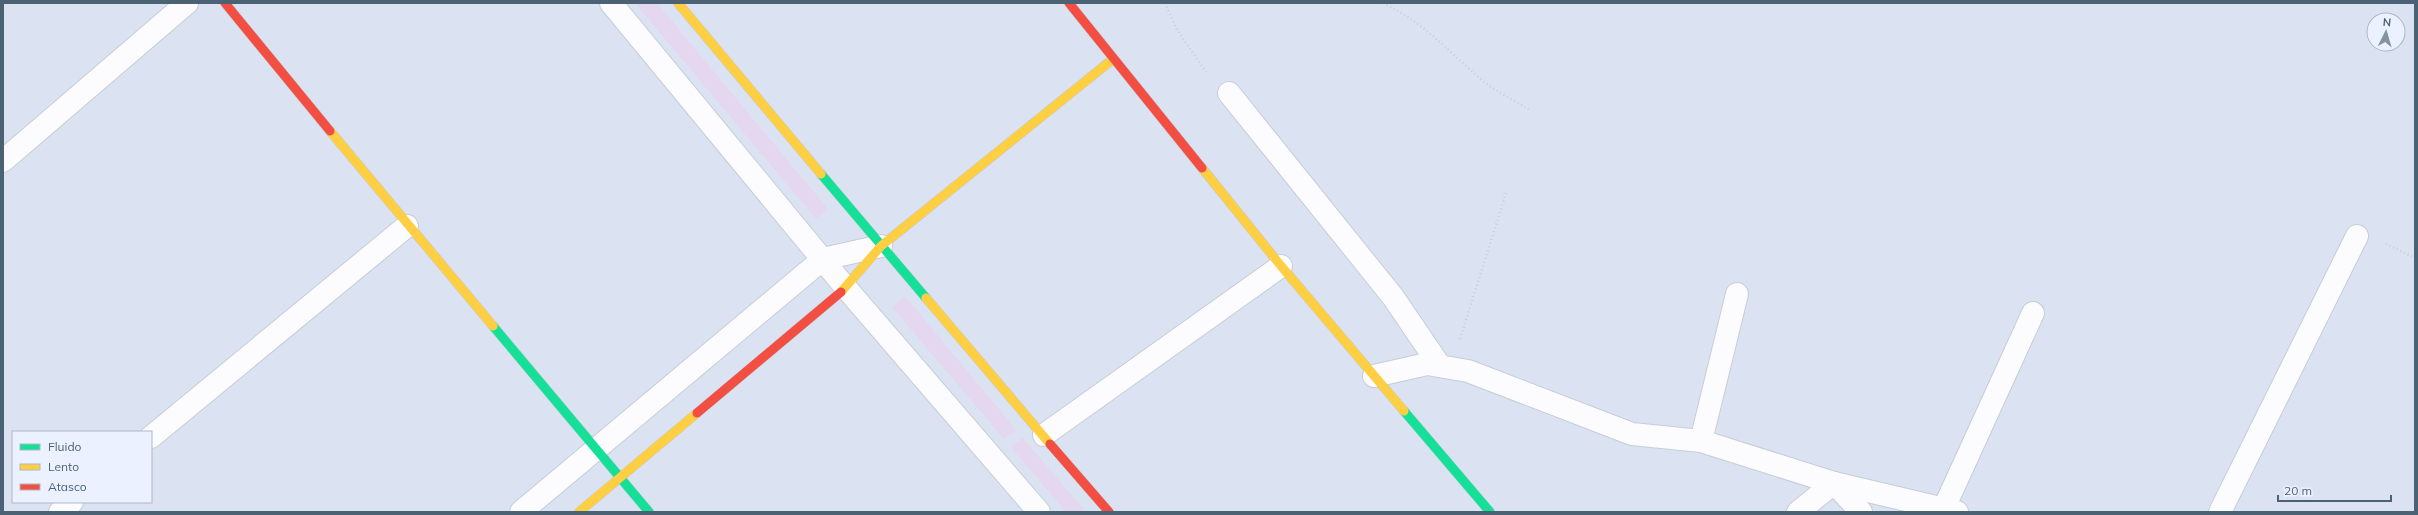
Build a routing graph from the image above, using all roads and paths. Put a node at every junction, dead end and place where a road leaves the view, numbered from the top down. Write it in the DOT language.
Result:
graph roads {
  1 [pos="187,3"];
  2 [pos="225,3"];
  3 [pos="611,3"];
  4 [pos="678,3"];
  5 [pos="1069,3"];
  6 [pos="1165,3"];
  7 [pos="1383,3"];
  8 [pos="1113,58"];
  9 [pos="1230,93"];
  10 [pos="1530,110"];
  11 [pos="3,161"];
  12 [pos="1508,190"];
  13 [pos="407,226"];
  14 [pos="2357,236"];
  15 [pos="881,246"];
  16 [pos="823,259"];
  17 [pos="1281,266"];
  18 [pos="846,288"];
  19 [pos="1737,294"];
  20 [pos="2032,313"];
  21 [pos="1445,367"];
  22 [pos="1374,376"];
  23 [pos="1044,435"];
  24 [pos="152,436"];
  25 [pos="1701,441"];
  26 [pos="597,448"];
  27 [pos="621,476"];
  28 [pos="1834,483"];
  29 [pos="71,503"];
  30 [pos="1950,510"];
  31 [pos="60,512"];
  32 [pos="521,512"];
  33 [pos="579,512"];
  34 [pos="649,512"];
  35 [pos="1039,512"];
  36 [pos="1109,512"];
  37 [pos="1490,512"];
  38 [pos="1798,512"];
  39 [pos="1861,512"];
  40 [pos="2220,512"];
  1 -- 11 [label="street"];
  2 -- 13 [label="street"];
  3 -- 16 [label="street"];
  4 -- 15 [label="street"];
  5 -- 8 [label="street"];
  6 -- 9 [label="path"];
  7 -- 10 [label="path"];
  8 -- 15 [label="street"];
  8 -- 17 [label="street"];
  9 -- 21 [label="street"];
  12 -- 21 [label="path"];
  13 -- 24 [label="street"];
  13 -- 26 [label="street"];
  14 -- 40 [label="street"];
  15 -- 16 [label="street"];
  15 -- 18 [label="street"];
  15 -- 23 [label="street"];
  16 -- 18 [label="street"];
  16 -- 26 [label="street"];
  17 -- 22 [label="street"];
  17 -- 23 [label="street"];
  18 -- 27 [label="street"];
  18 -- 35 [label="street"];
  19 -- 25 [label="street"];
  20 -- 30 [label="street"];
  21 -- 22 [label="street"];
  21 -- 25 [label="street"];
  22 -- 37 [label="street"];
  23 -- 36 [label="street"];
  25 -- 28 [label="street"];
  26 -- 27 [label="street"];
  26 -- 32 [label="street"];
  27 -- 33 [label="street"];
  27 -- 34 [label="street"];
  28 -- 30 [label="street"];
  28 -- 38 [label="street"];
  28 -- 39 [label="street"];
  29 -- 31 [label="street"];
}
